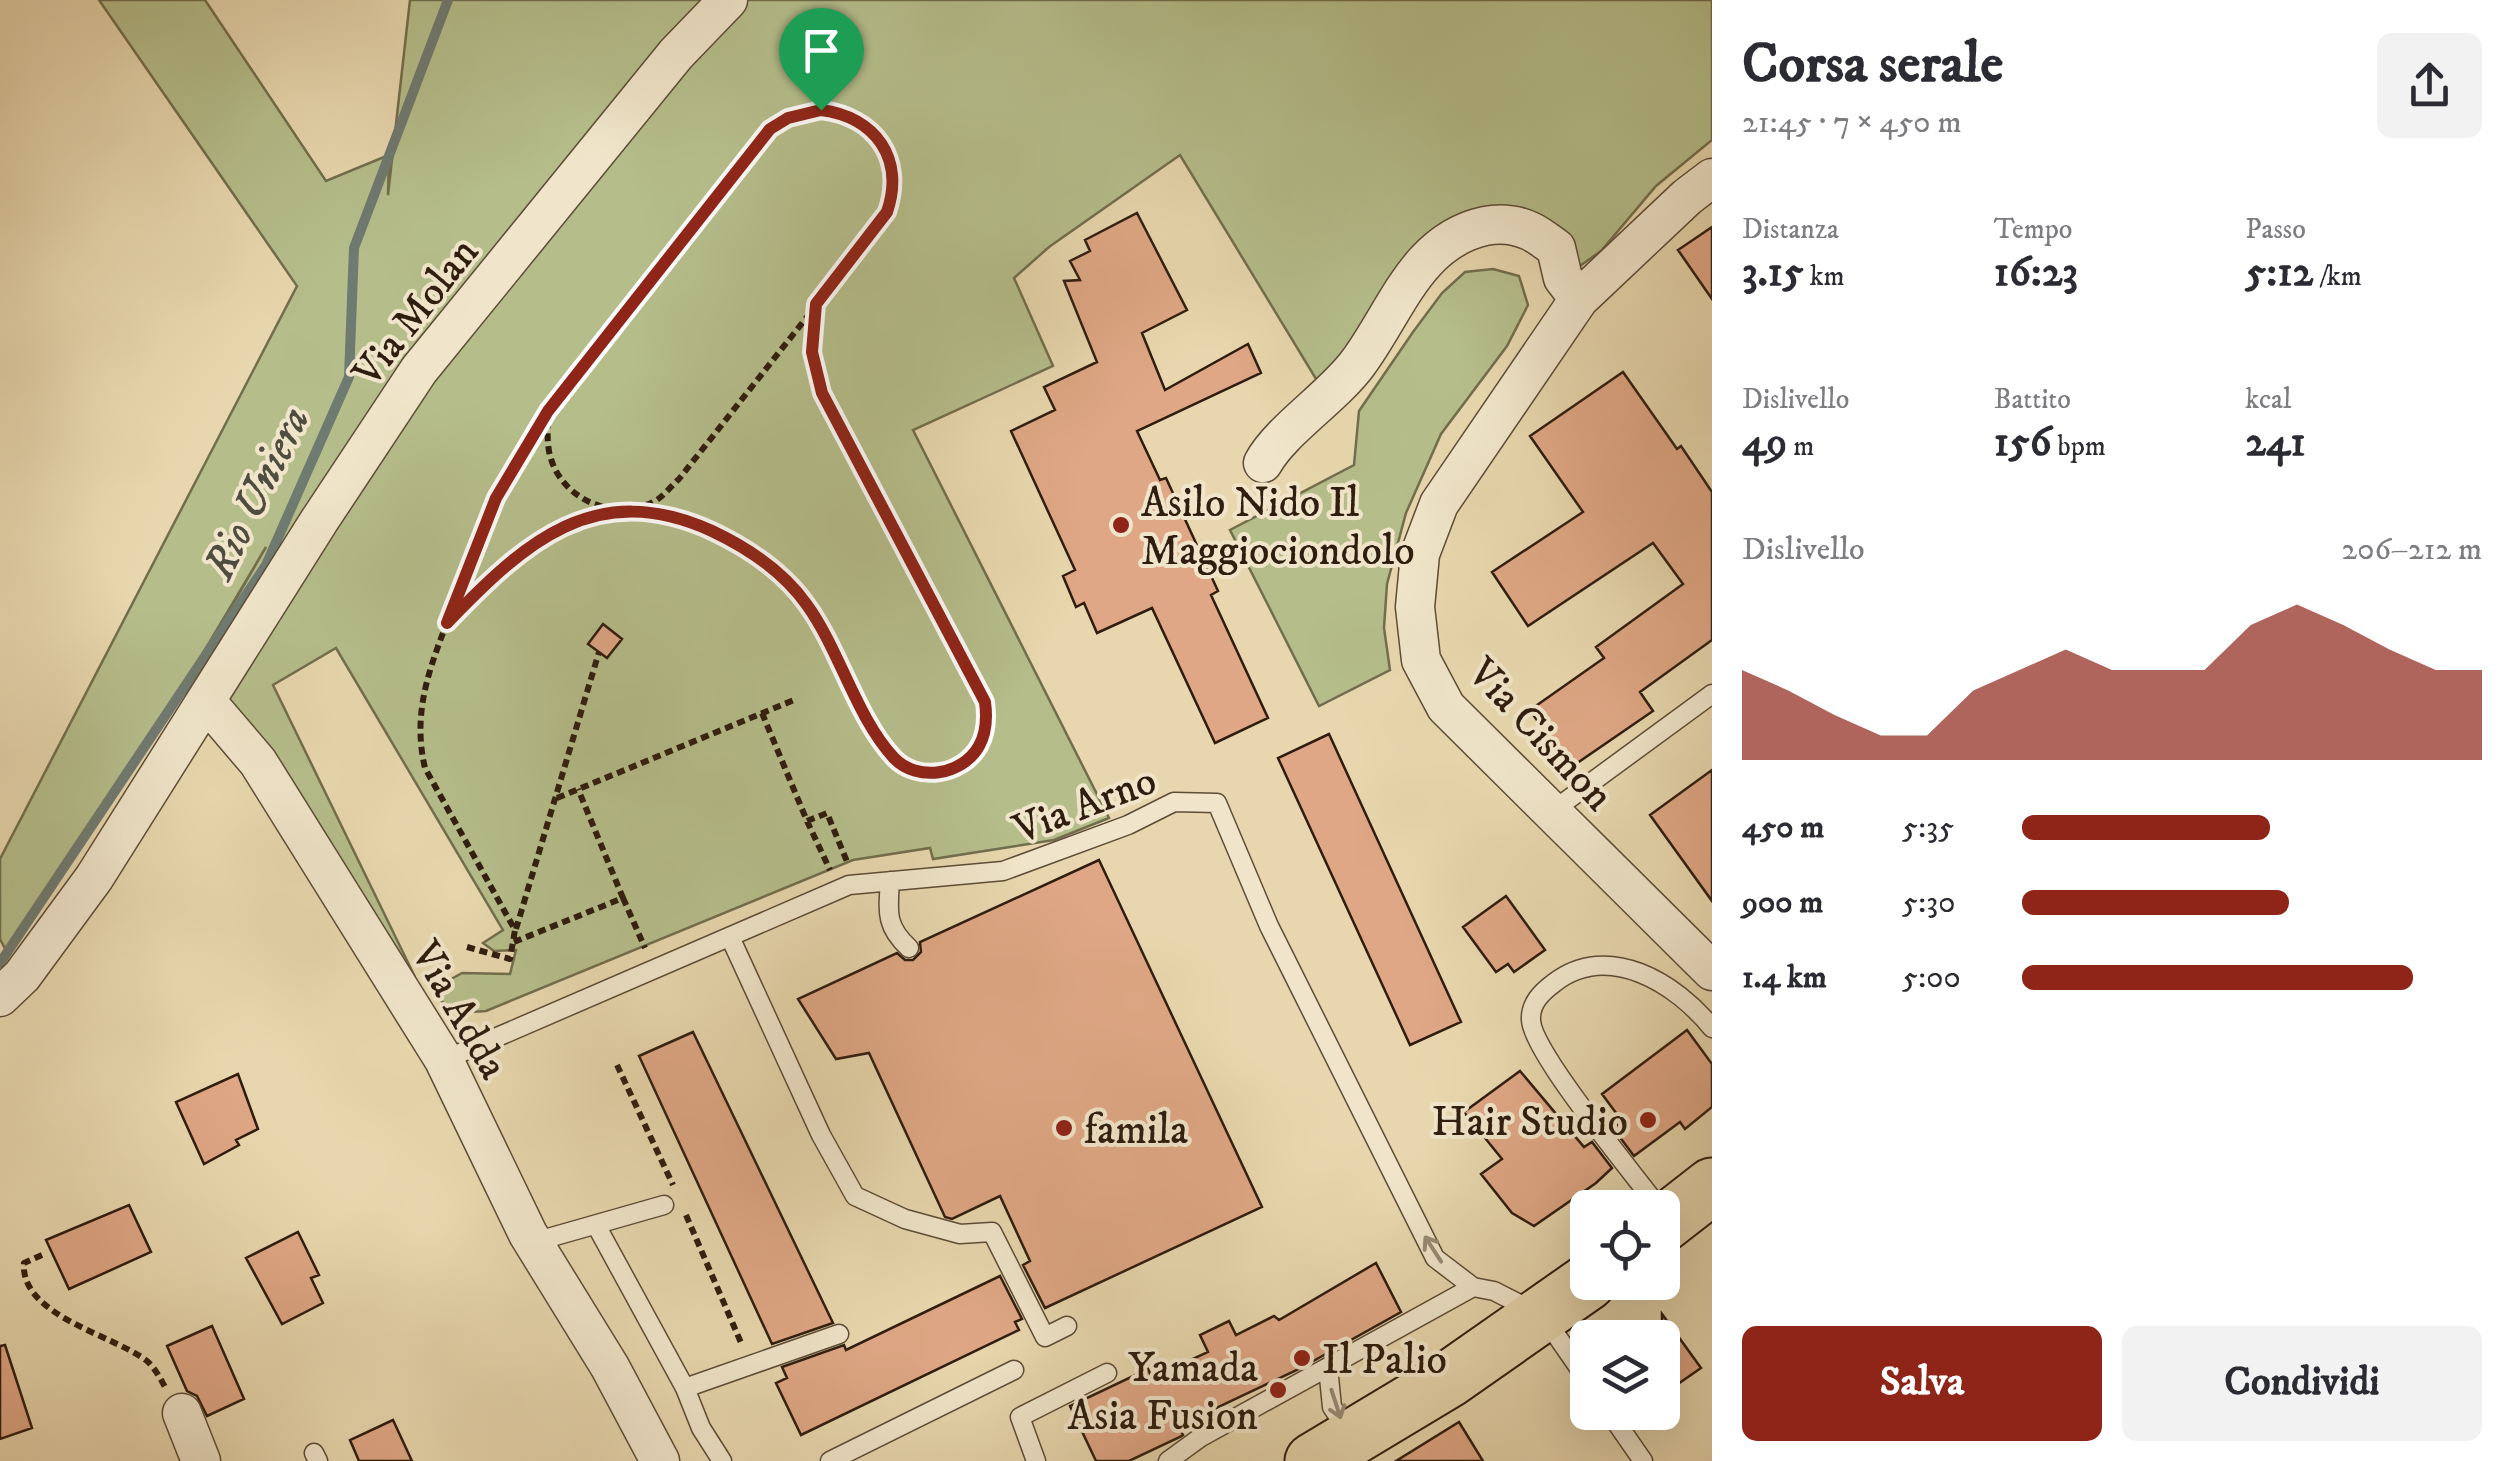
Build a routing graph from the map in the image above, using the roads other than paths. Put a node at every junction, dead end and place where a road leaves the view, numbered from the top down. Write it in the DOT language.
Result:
graph roads {
  1 [pos="728,0"];
  2 [pos="1712,178"];
  3 [pos="1578,299"];
  4 [pos="1263,463"];
  5 [pos="1712,694"];
  6 [pos="206,701"];
  7 [pos="1551,812"];
  8 [pos="890,881"];
  9 [pos="730,937"];
  10 [pos="908,948"];
  11 [pos="1712,971"];
  12 [pos="0,997"];
  13 [pos="1712,1028"];
  14 [pos="444,1060"];
  15 [pos="1712,1186"];
  16 [pos="1644,1190"];
  17 [pos="664,1205"];
  18 [pos="1680,1206"];
  19 [pos="596,1225"];
  20 [pos="534,1242"];
  21 [pos="1473,1287"];
  22 [pos="1570,1296"];
  23 [pos="1543,1316"];
  24 [pos="1067,1326"];
  25 [pos="839,1334"];
  26 [pos="1570,1355"];
  27 [pos="1328,1366"];
  28 [pos="1014,1370"];
  29 [pos="1106,1373"];
  30 [pos="615,1378"];
  31 [pos="685,1388"];
  32 [pos="182,1414"];
  33 [pos="1621,1430"];
  34 [pos="1333,1450"];
  35 [pos="201,1461"];
  36 [pos="644,1461"];
  37 [pos="660,1461"];
  38 [pos="722,1461"];
  39 [pos="830,1461"];
  40 [pos="1036,1461"];
  41 [pos="1168,1461"];
  42 [pos="1642,1461"];
  1 -- 6 [label="street, Via Molan"];
  2 -- 3 [label="street, Via Cismon"];
  3 -- 4 [label="street"];
  3 -- 7 [label="street, Via Cismon"];
  5 -- 7 [label="lane"];
  6 -- 12 [label="street, Via Molan"];
  6 -- 14 [label="street, Via Adda"];
  7 -- 11 [label="street, Via Cismon"];
  8 -- 9 [label="lane, Via Arno"];
  8 -- 10 [label="lane"];
  21 -- 8 [label="lane, Via Arno, one-way"];
  9 -- 14 [label="lane, Via Arno"];
  9 -- 24 [label="lane"];
  13 -- 16 [label="lane"];
  14 -- 20 [label="street, Via Adda"];
  15 -- 18 [label="main road"];
  17 -- 19 [label="lane"];
  19 -- 20 [label="lane"];
  19 -- 31 [label="lane"];
  20 -- 30 [label="street, Via Adda"];
  21 -- 23 [label="lane, Via Arno"];
  21 -- 27 [label="lane"];
  22 -- 23 [label="main road"];
  23 -- 26 [label="lane"];
  23 -- 34 [label="main road"];
  25 -- 31 [label="lane"];
  27 -- 34 [label="lane, one-way"];
  27 -- 41 [label="lane"];
  28 -- 39 [label="lane"];
  29 -- 40 [label="lane"];
  30 -- 36 [label="street, Via Adda"];
  30 -- 37 [label="street, Via Adda"];
  31 -- 38 [label="lane"];
  32 -- 35 [label="street"];
  33 -- 42 [label="lane"];
}
